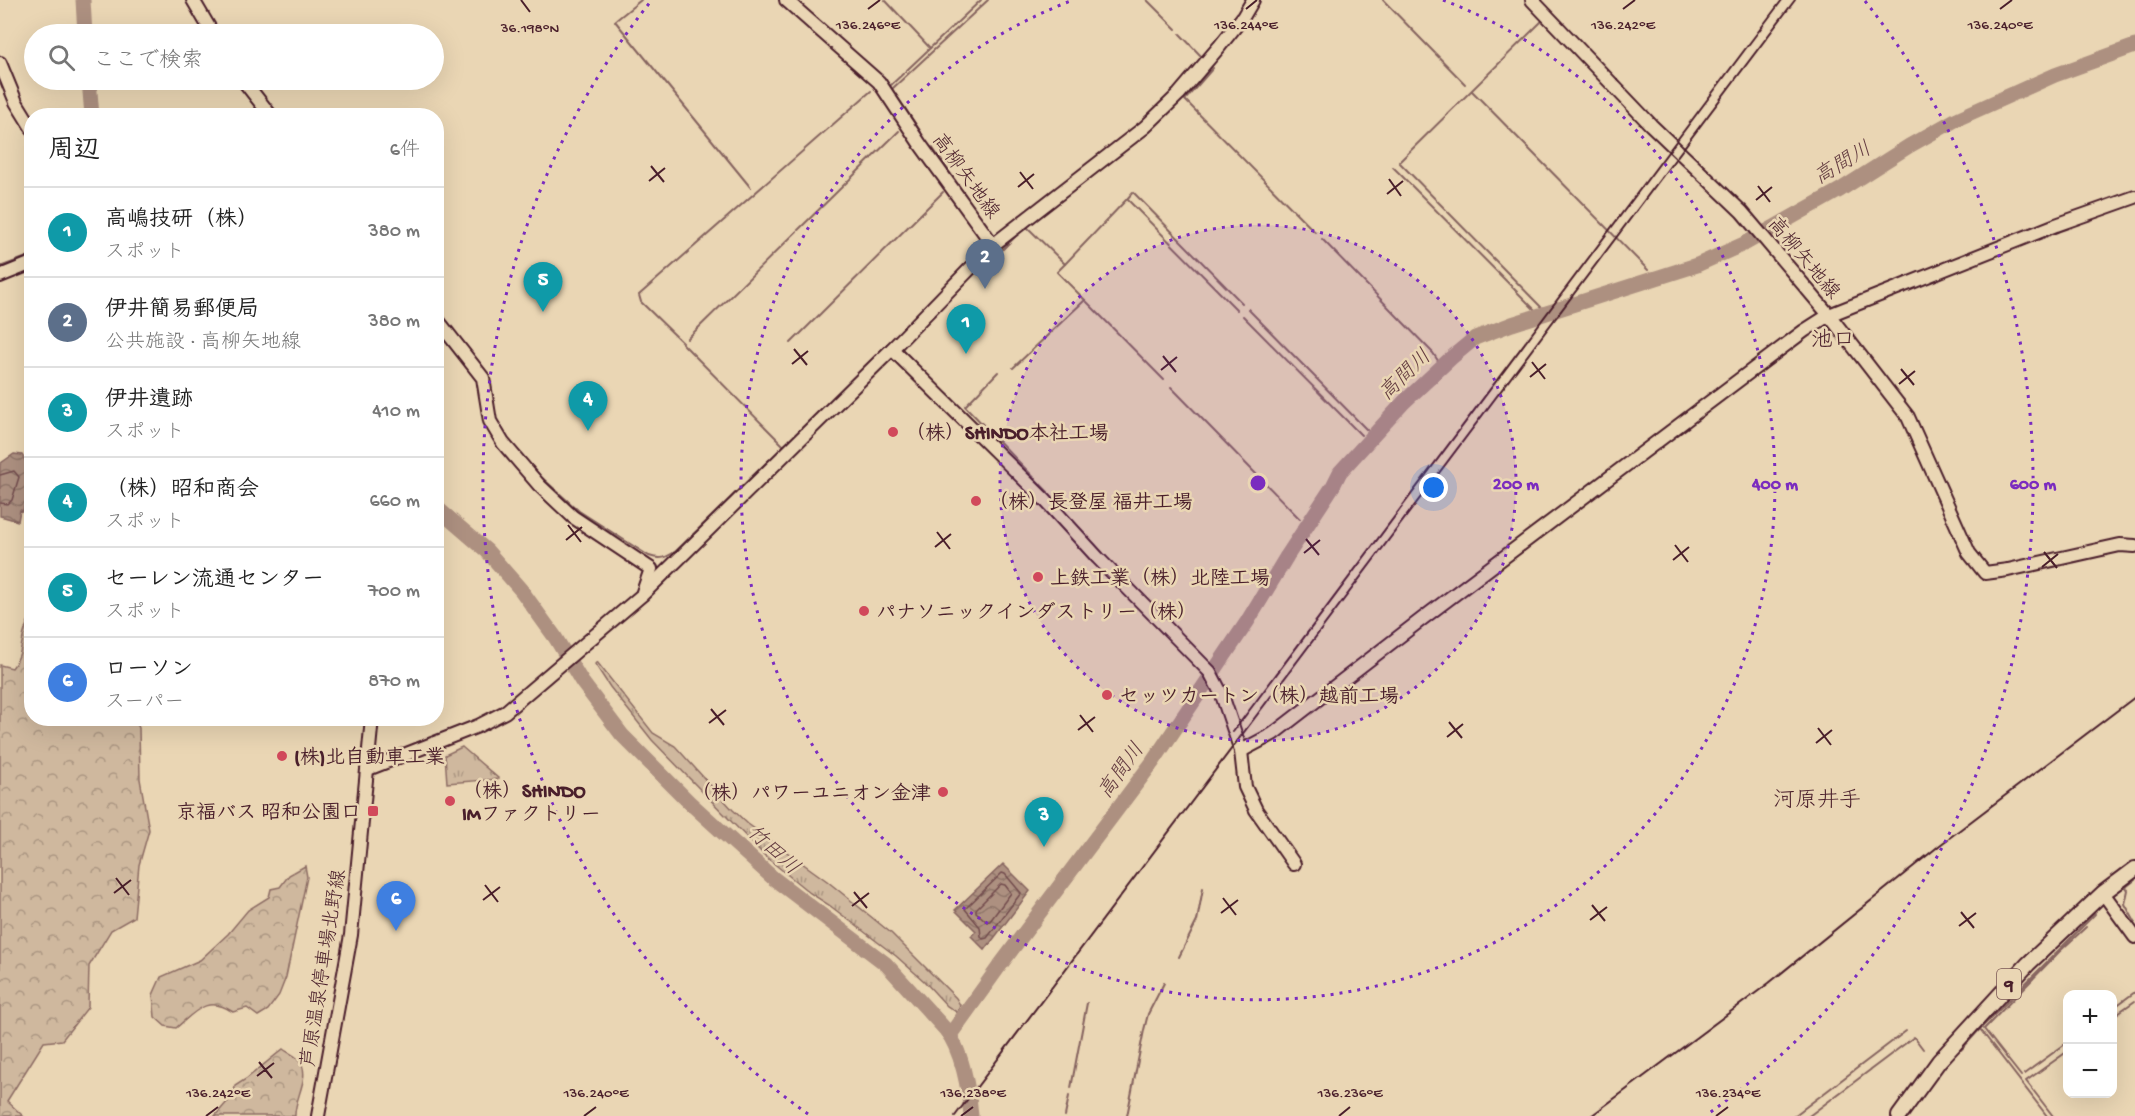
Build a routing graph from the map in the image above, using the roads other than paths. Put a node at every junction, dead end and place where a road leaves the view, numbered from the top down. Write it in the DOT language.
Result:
graph roads {
  1 [pos="193,0"];
  2 [pos="786,0"];
  3 [pos="1253,0"];
  4 [pos="1532,0"];
  5 [pos="207,24"];
  6 [pos="0,63"];
  7 [pos="251,90"];
  8 [pos="265,108"];
  9 [pos="24,115"];
  10 [pos="2135,197"];
  11 [pos="993,244"];
  12 [pos="24,266"];
  13 [pos="0,276"];
  14 [pos="1829,315"];
  15 [pos="444,328"];
  16 [pos="892,349"];
  17 [pos="2135,546"];
  18 [pos="642,595"];
  19 [pos="371,726"];
  20 [pos="1241,751"];
  21 [pos="368,770"];
  22 [pos="1294,864"];
  23 [pos="2135,869"];
  24 [pos="2103,893"];
  25 [pos="2135,937"];
  26 [pos="318,1116"];
  27 [pos="1899,1116"];
  1 -- 5 [label="street"];
  2 -- 11 [label="street, 高柳矢地線"];
  3 -- 11 [label="street, 高柳矢地線"];
  4 -- 14 [label="street, 高柳矢地線"];
  6 -- 9 [label="street"];
  7 -- 8 [label="street"];
  10 -- 14 [label="street"];
  11 -- 16 [label="street"];
  12 -- 13 [label="street"];
  14 -- 17 [label="street, 高柳矢地線"];
  14 -- 20 [label="street"];
  15 -- 18 [label="street"];
  16 -- 18 [label="street"];
  16 -- 20 [label="street"];
  18 -- 21 [label="street"];
  19 -- 21 [label="street, 芦原温泉停車場北野線"];
  20 -- 22 [label="street"];
  21 -- 26 [label="street, 芦原温泉停車場北野線"];
  23 -- 24 [label="main road, 9"];
  24 -- 25 [label="street"];
  24 -- 27 [label="main road, 9"];
}
